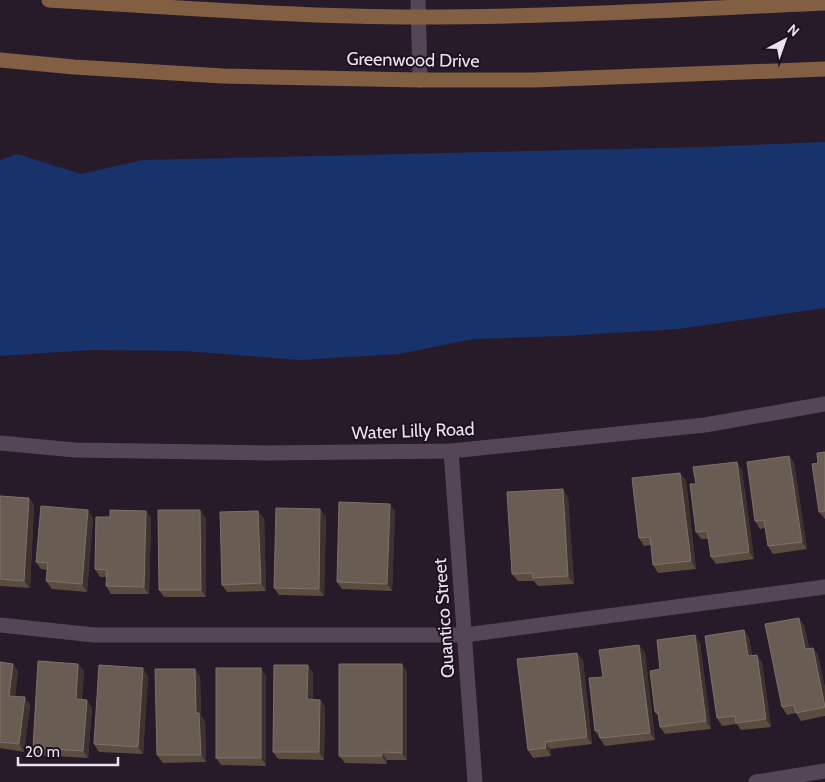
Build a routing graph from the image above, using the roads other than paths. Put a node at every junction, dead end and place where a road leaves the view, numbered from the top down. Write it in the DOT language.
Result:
graph roads {
  1 [pos="49,0"];
  2 [pos="418,0"];
  3 [pos="825,4"];
  4 [pos="419,17"];
  5 [pos="0,60"];
  6 [pos="825,69"];
  7 [pos="420,80"];
  8 [pos="825,404"];
  9 [pos="0,443"];
  10 [pos="451,451"];
  11 [pos="825,587"];
  12 [pos="0,625"];
  13 [pos="465,635"];
  14 [pos="825,771"];
  15 [pos="475,782"];
  16 [pos="756,782"];
  1 -- 4 [label="street"];
  2 -- 4 [label="street"];
  3 -- 4 [label="street"];
  4 -- 7 [label="street"];
  5 -- 7 [label="street, Greenwood Drive"];
  6 -- 7 [label="street, Greenwood Drive"];
  8 -- 10 [label="street, Water Lilly Road"];
  9 -- 10 [label="street, Water Lilly Road"];
  10 -- 13 [label="street, Quantico Street"];
  11 -- 13 [label="street"];
  12 -- 13 [label="street"];
  13 -- 15 [label="street, Quantico Street"];
  14 -- 16 [label="street"];
}
